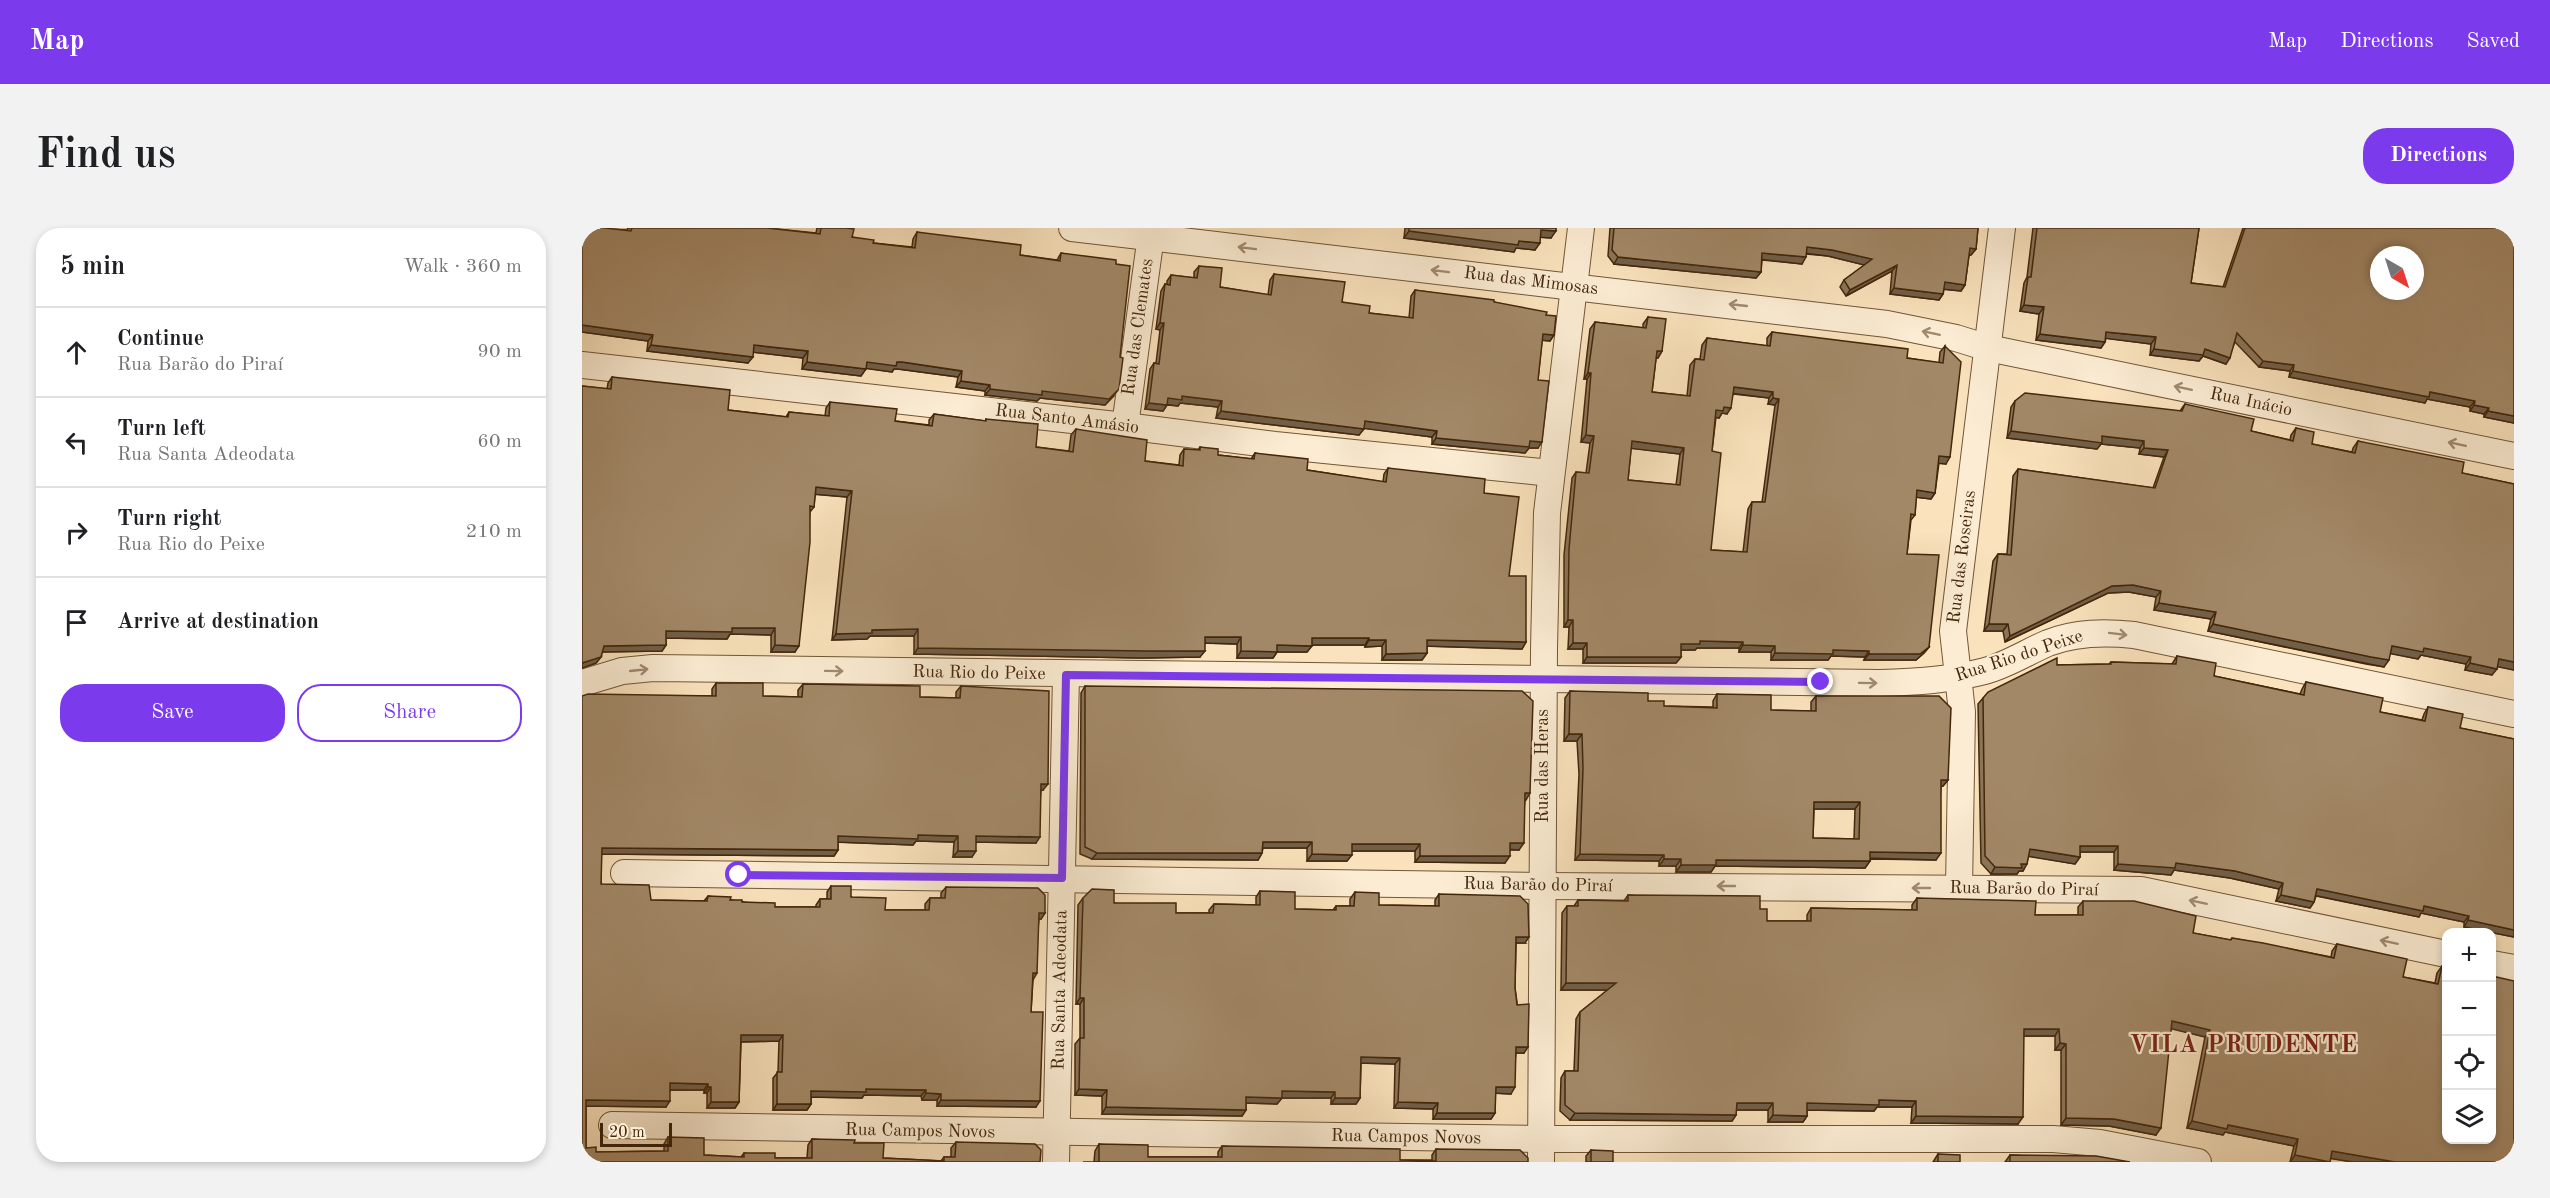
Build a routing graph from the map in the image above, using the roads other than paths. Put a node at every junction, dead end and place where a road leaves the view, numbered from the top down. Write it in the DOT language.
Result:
graph roads {
  1 [pos="1072,228"];
  2 [pos="1581,228"];
  3 [pos="2002,228"];
  4 [pos="1151,232"];
  5 [pos="1575,286"];
  6 [pos="1988,348"];
  7 [pos="582,365"];
  8 [pos="1125,426"];
  9 [pos="2514,456"];
  10 [pos="1551,473"];
  11 [pos="1066,675"];
  12 [pos="1544,678"];
  13 [pos="1958,678"];
  14 [pos="582,683"];
  15 [pos="2514,714"];
  16 [pos="624,873"];
  17 [pos="1062,878"];
  18 [pos="1542,885"];
  19 [pos="1959,888"];
  20 [pos="2442,953"];
  21 [pos="2496,965"];
  22 [pos="2514,968"];
  23 [pos="612,1125"];
  24 [pos="1056,1133"];
  25 [pos="1541,1151"];
  26 [pos="1056,1162"];
  27 [pos="2198,1162"];
  1 -- 4 [label="street, Rua das Mimosas"];
  2 -- 5 [label="street, Rua das Heras"];
  3 -- 6 [label="street, Rua das Roseiras"];
  5 -- 4 [label="street, Rua das Mimosas, one-way"];
  4 -- 8 [label="street, Rua das Clemates"];
  6 -- 5 [label="street, Rua das Mimosas, one-way"];
  5 -- 10 [label="street, Rua das Heras"];
  9 -- 6 [label="street, Rua Inácio, one-way"];
  6 -- 13 [label="street, Rua das Roseiras"];
  7 -- 8 [label="street, Rua Santo Amásio"];
  8 -- 10 [label="street, Rua Santo Amásio"];
  10 -- 12 [label="street, Rua das Heras"];
  11 -- 12 [label="street, Rua Rio do Peixe"];
  14 -- 11 [label="street, Rua Rio do Peixe, one-way"];
  11 -- 17 [label="street, Rua Santa Adeodata"];
  12 -- 13 [label="street, Rua Rio do Peixe, one-way"];
  12 -- 18 [label="street, Rua das Heras"];
  13 -- 15 [label="street, Rua Rio do Peixe, one-way"];
  13 -- 19 [label="street, Rua das Roseiras"];
  16 -- 17 [label="street, Rua Barão do Piraí"];
  17 -- 18 [label="street, Rua Barão do Piraí"];
  17 -- 24 [label="street, Rua Santa Adeodata"];
  19 -- 18 [label="street, Rua Barão do Piraí, one-way"];
  18 -- 25 [label="street, Rua das Heras"];
  20 -- 19 [label="street, Rua Barão do Piraí, one-way"];
  21 -- 22 [label="street"];
  23 -- 24 [label="street, Rua Campos Novos"];
  24 -- 25 [label="street, Rua Campos Novos"];
  24 -- 26 [label="street, Rua Santa Adeodata"];
  25 -- 27 [label="street, Rua Campos Novos"];
}
